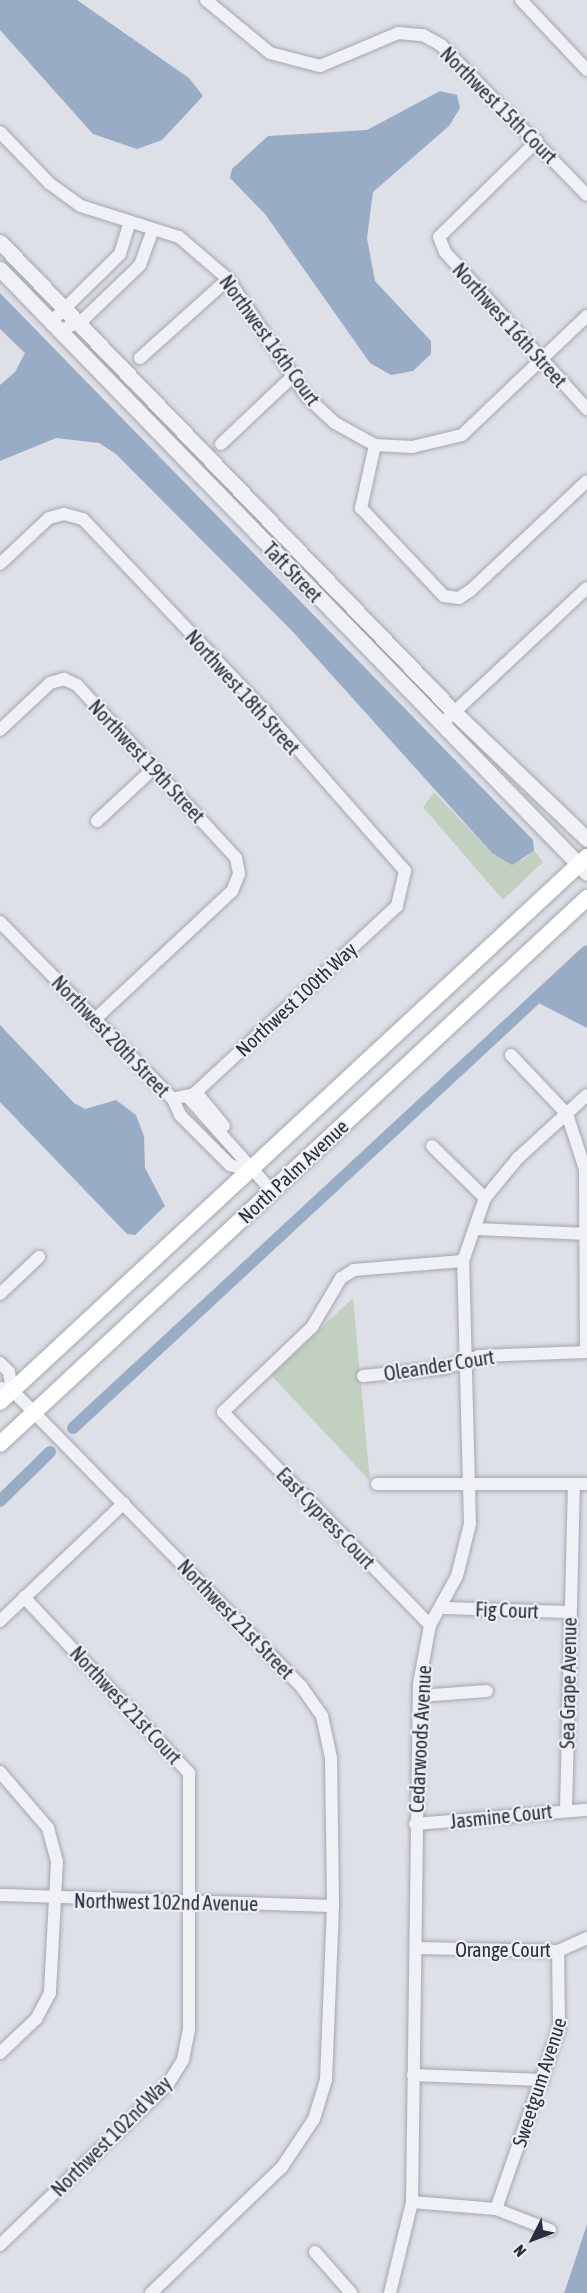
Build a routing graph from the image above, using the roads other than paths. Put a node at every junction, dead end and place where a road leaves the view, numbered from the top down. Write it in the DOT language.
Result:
graph roads {
  1 [pos="521,0"];
  2 [pos="210,1"];
  3 [pos="587,70"];
  4 [pos="0,132"];
  5 [pos="537,141"];
  6 [pos="587,195"];
  7 [pos="129,224"];
  8 [pos="153,230"];
  9 [pos="0,242"];
  10 [pos="0,269"];
  11 [pos="228,279"];
  12 [pos="64,310"];
  13 [pos="587,316"];
  14 [pos="76,322"];
  15 [pos="55,327"];
  16 [pos="140,358"];
  17 [pos="542,363"];
  18 [pos="294,375"];
  19 [pos="587,409"];
  20 [pos="221,444"];
  21 [pos="375,445"];
  22 [pos="587,481"];
  23 [pos="0,564"];
  24 [pos="587,588"];
  25 [pos="454,712"];
  26 [pos="440,725"];
  27 [pos="0,730"];
  28 [pos="154,768"];
  29 [pos="97,821"];
  30 [pos="587,839"];
  31 [pos="584,865"];
  32 [pos="405,885"];
  33 [pos="587,898"];
  34 [pos="0,922"];
  35 [pos="94,1020"];
  36 [pos="510,1054"];
  37 [pos="191,1094"];
  38 [pos="587,1095"];
  39 [pos="174,1099"];
  40 [pos="567,1114"];
  41 [pos="432,1146"];
  42 [pos="249,1170"];
  43 [pos="272,1191"];
  44 [pos="485,1198"];
  45 [pos="477,1229"];
  46 [pos="587,1234"];
  47 [pos="39,1257"];
  48 [pos="463,1261"];
  49 [pos="0,1294"];
  50 [pos="586,1352"];
  51 [pos="466,1362"];
  52 [pos="0,1363"];
  53 [pos="363,1376"];
  54 [pos="4,1394"];
  55 [pos="33,1412"];
  56 [pos="0,1444"];
  57 [pos="472,1482"];
  58 [pos="377,1484"];
  59 [pos="581,1484"];
  60 [pos="124,1503"];
  61 [pos="24,1597"];
  62 [pos="444,1608"];
  63 [pos="570,1612"];
  64 [pos="0,1621"];
  65 [pos="430,1625"];
  66 [pos="487,1691"];
  67 [pos="419,1696"];
  68 [pos="0,1772"];
  69 [pos="566,1809"];
  70 [pos="587,1810"];
  71 [pos="415,1824"];
  72 [pos="0,1895"];
  73 [pos="54,1900"];
  74 [pos="191,1901"];
  75 [pos="333,1906"];
  76 [pos="587,1938"];
  77 [pos="417,1948"];
  78 [pos="558,1951"];
  79 [pos="0,2053"];
  80 [pos="412,2075"];
  81 [pos="543,2080"];
  82 [pos="412,2202"];
  83 [pos="496,2210"];
  84 [pos="550,2230"];
  85 [pos="0,2245"];
  86 [pos="315,2252"];
  87 [pos="151,2293"];
  88 [pos="349,2293"];
  89 [pos="390,2293"];
  1 -- 3 [label="street"];
  2 -- 5 [label="street, Northwest 15th Court"];
  4 -- 7 [label="street, Northwest 16th Court"];
  5 -- 6 [label="street, Northwest 15th Court"];
  5 -- 17 [label="street, Northwest 16th Street"];
  7 -- 8 [label="street, Northwest 16th Court"];
  7 -- 12 [label="street"];
  8 -- 11 [label="street, Northwest 16th Court"];
  8 -- 14 [label="street"];
  9 -- 12 [label="street, Taft Street"];
  10 -- 15 [label="street, Taft Street"];
  11 -- 16 [label="street"];
  11 -- 18 [label="street, Northwest 16th Court"];
  12 -- 14 [label="street, Taft Street"];
  12 -- 15 [label="street"];
  13 -- 17 [label="street"];
  14 -- 15 [label="street"];
  14 -- 25 [label="street, Taft Street"];
  15 -- 26 [label="street, Taft Street"];
  17 -- 19 [label="street, Northwest 16th Street"];
  17 -- 21 [label="street"];
  18 -- 20 [label="street"];
  18 -- 21 [label="street, Northwest 16th Court"];
  21 -- 22 [label="street"];
  23 -- 32 [label="street, Northwest 18th Street"];
  24 -- 25 [label="street"];
  25 -- 26 [label="street"];
  25 -- 30 [label="street, Taft Street"];
  26 -- 31 [label="street, Taft Street"];
  27 -- 28 [label="street, Northwest 19th Street"];
  28 -- 29 [label="street"];
  28 -- 35 [label="street, Northwest 19th Street"];
  31 -- 42 [label="main road, North Palm Avenue"];
  32 -- 37 [label="street, Northwest 100th Way"];
  33 -- 43 [label="main road, North Palm Avenue"];
  34 -- 35 [label="street, Northwest 20th Street"];
  35 -- 39 [label="street, Northwest 20th Street"];
  36 -- 40 [label="street"];
  37 -- 39 [label="street, Northwest 100th Way"];
  37 -- 42 [label="street, Northwest 20th Street"];
  38 -- 40 [label="street"];
  39 -- 42 [label="street, Northwest 20th Street"];
  40 -- 44 [label="street"];
  40 -- 46 [label="street"];
  41 -- 44 [label="street"];
  42 -- 43 [label="street, Northwest 20th Street"];
  42 -- 54 [label="main road, North Palm Avenue"];
  43 -- 55 [label="main road, North Palm Avenue"];
  44 -- 45 [label="street"];
  45 -- 46 [label="street"];
  45 -- 48 [label="street"];
  46 -- 50 [label="street"];
  47 -- 49 [label="street"];
  48 -- 51 [label="street"];
  48 -- 65 [label="street, East Cypress Court"];
  50 -- 51 [label="street, Oleander Court"];
  51 -- 53 [label="street, Oleander Court"];
  51 -- 57 [label="street"];
  52 -- 54 [label="street, Northwest 21st Street"];
  54 -- 55 [label="street, Northwest 21st Street"];
  55 -- 56 [label="main road, North Palm Avenue"];
  55 -- 60 [label="street, Northwest 21st Street"];
  57 -- 58 [label="street"];
  57 -- 59 [label="street"];
  57 -- 62 [label="street"];
  59 -- 63 [label="street, Sea Grape Avenue"];
  60 -- 61 [label="street"];
  60 -- 75 [label="street, Northwest 21st Street"];
  61 -- 64 [label="street"];
  61 -- 74 [label="street, Northwest 21st Court"];
  62 -- 63 [label="street, Fig Court"];
  62 -- 65 [label="street"];
  63 -- 69 [label="street, Sea Grape Avenue"];
  65 -- 67 [label="street, Cedarwoods Avenue"];
  66 -- 67 [label="street"];
  67 -- 71 [label="street, Cedarwoods Avenue"];
  68 -- 73 [label="street"];
  69 -- 70 [label="street, Jasmine Court"];
  69 -- 71 [label="street, Jasmine Court"];
  71 -- 77 [label="street, Cedarwoods Avenue"];
  72 -- 73 [label="street, Northwest 102nd Avenue"];
  73 -- 74 [label="street, Northwest 102nd Avenue"];
  73 -- 79 [label="street"];
  74 -- 75 [label="street, Northwest 102nd Avenue"];
  74 -- 85 [label="street, Northwest 102nd Way"];
  75 -- 87 [label="street, Northwest 21st Street"];
  76 -- 78 [label="street, Orange Court"];
  77 -- 78 [label="street, Orange Court"];
  77 -- 80 [label="street, Cedarwoods Avenue"];
  78 -- 81 [label="street, Sweetgum Avenue"];
  80 -- 81 [label="street"];
  80 -- 82 [label="street, Cedarwoods Avenue"];
  81 -- 83 [label="street, Sweetgum Avenue"];
  82 -- 83 [label="street"];
  82 -- 89 [label="street, Cedarwoods Avenue"];
  83 -- 84 [label="street"];
  86 -- 88 [label="street"];
}
